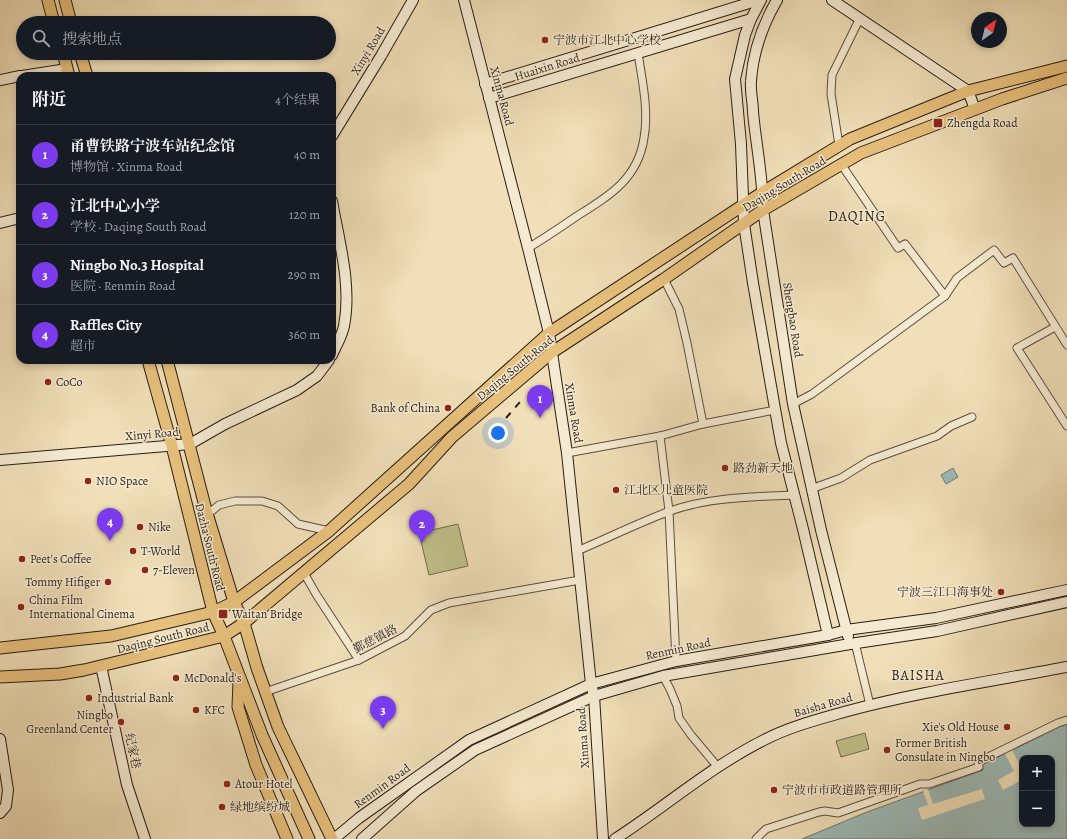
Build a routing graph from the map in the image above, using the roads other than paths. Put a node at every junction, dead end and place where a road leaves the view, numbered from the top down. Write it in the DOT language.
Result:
graph roads {
  1 [pos="48,0"];
  2 [pos="65,0"];
  3 [pos="413,0"];
  4 [pos="464,0"];
  5 [pos="760,0"];
  6 [pos="777,0"];
  7 [pos="832,0"];
  8 [pos="52,16"];
  9 [pos="69,16"];
  10 [pos="751,18"];
  11 [pos="860,18"];
  12 [pos="638,53"];
  13 [pos="65,60"];
  14 [pos="82,60"];
  15 [pos="1067,66"];
  16 [pos="68,72"];
  17 [pos="86,72"];
  18 [pos="16,77"];
  19 [pos="1067,78"];
  20 [pos="0,80"];
  21 [pos="485,84"];
  22 [pos="1067,84"];
  23 [pos="968,91"];
  24 [pos="1027,92"];
  25 [pos="489,98"];
  26 [pos="975,109"];
  27 [pos="336,129"];
  28 [pos="839,145"];
  29 [pos="841,164"];
  30 [pos="763,192"];
  31 [pos="742,206"];
  32 [pos="763,210"];
  33 [pos="16,219"];
  34 [pos="0,223"];
  35 [pos="336,223"];
  36 [pos="744,224"];
  37 [pos="16,225"];
  38 [pos="0,229"];
  39 [pos="528,248"];
  40 [pos="664,279"];
  41 [pos="945,296"];
  42 [pos="1055,326"];
  43 [pos="549,333"];
  44 [pos="1067,345"];
  45 [pos="336,346"];
  46 [pos="552,352"];
  47 [pos="149,364"];
  48 [pos="168,364"];
  49 [pos="326,364"];
  50 [pos="793,404"];
  51 [pos="775,410"];
  52 [pos="972,417"];
  53 [pos="703,424"];
  54 [pos="1067,426"];
  55 [pos="660,436"];
  56 [pos="190,444"];
  57 [pos="172,446"];
  58 [pos="567,453"];
  59 [pos="0,460"];
  60 [pos="811,489"];
  61 [pos="794,495"];
  62 [pos="669,512"];
  63 [pos="208,514"];
  64 [pos="329,530"];
  65 [pos="577,551"];
  66 [pos="304,573"];
  67 [pos="580,580"];
  68 [pos="1067,590"];
  69 [pos="234,602"];
  70 [pos="1067,602"];
  71 [pos="213,612"];
  72 [pos="244,623"];
  73 [pos="846,630"];
  74 [pos="828,635"];
  75 [pos="224,636"];
  76 [pos="852,644"];
  77 [pos="0,648"];
  78 [pos="359,660"];
  79 [pos="676,662"];
  80 [pos="101,666"];
  81 [pos="1067,667"];
  82 [pos="257,668"];
  83 [pos="239,674"];
  84 [pos="663,676"];
  85 [pos="0,677"];
  86 [pos="591,684"];
  87 [pos="268,691"];
  88 [pos="594,696"];
  89 [pos="870,705"];
  90 [pos="1067,720"];
  91 [pos="0,739"];
  92 [pos="718,766"];
  93 [pos="0,814"];
  94 [pos="334,838"];
  95 [pos="145,839"];
  96 [pos="287,839"];
  97 [pos="309,839"];
  98 [pos="362,839"];
  99 [pos="603,839"];
  100 [pos="615,839"];
  101 [pos="756,839"];
  1 -- 8 [label="main road"];
  2 -- 9 [label="main road"];
  3 -- 27 [label="street, Xinyi Road"];
  4 -- 21 [label="street, Xinma Road"];
  5 -- 10 [label="street"];
  5 -- 21 [label="street, Huaixin Road"];
  6 -- 30 [label="street, Shengbao Road"];
  7 -- 11 [label="street"];
  10 -- 12 [label="street, Huaixin Road"];
  10 -- 31 [label="street"];
  11 -- 23 [label="street"];
  11 -- 28 [label="street"];
  12 -- 25 [label="street, Huaixin Road"];
  12 -- 39 [label="street"];
  13 -- 16 [label="main road"];
  14 -- 17 [label="main road"];
  15 -- 23 [label="main road, Daqing South Road"];
  18 -- 20 [label="street"];
  19 -- 24 [label="main road, Daqing South Road"];
  21 -- 25 [label="street, Xinma Road"];
  22 -- 24 [label="main road"];
  23 -- 26 [label="street"];
  23 -- 28 [label="main road, Daqing South Road"];
  24 -- 26 [label="main road, Daqing South Road"];
  25 -- 39 [label="street, Xinma Road"];
  26 -- 29 [label="main road, Daqing South Road"];
  28 -- 30 [label="main road, Daqing South Road"];
  29 -- 32 [label="main road, Daqing South Road"];
  29 -- 41 [label="street"];
  30 -- 31 [label="main road, Daqing South Road"];
  30 -- 32 [label="street, Shengbao Road"];
  31 -- 36 [label="street"];
  31 -- 43 [label="main road, Daqing South Road"];
  32 -- 36 [label="main road, Daqing South Road"];
  32 -- 50 [label="street, Shengbao Road"];
  33 -- 34 [label="street"];
  35 -- 45 [label="street"];
  36 -- 40 [label="main road, Daqing South Road"];
  36 -- 51 [label="street"];
  37 -- 38 [label="street"];
  39 -- 43 [label="street, Xinma Road"];
  40 -- 46 [label="main road, Daqing South Road"];
  40 -- 53 [label="street"];
  41 -- 42 [label="street"];
  41 -- 50 [label="street"];
  42 -- 44 [label="street"];
  42 -- 54 [label="street"];
  43 -- 46 [label="street, Xinma Road"];
  43 -- 64 [label="main road, Daqing South Road"];
  46 -- 58 [label="street, Xinma Road"];
  46 -- 66 [label="main road, Daqing South Road"];
  47 -- 57 [label="main road, Dazha South Road"];
  48 -- 56 [label="main road, Dazha South Road"];
  49 -- 56 [label="street, Xinyi Road"];
  50 -- 60 [label="street, Shengbao Road"];
  51 -- 53 [label="street"];
  51 -- 61 [label="street"];
  52 -- 60 [label="street"];
  53 -- 55 [label="street"];
  55 -- 58 [label="street"];
  55 -- 62 [label="street"];
  56 -- 57 [label="street, Xinyi Road"];
  56 -- 63 [label="main road, Dazha South Road"];
  57 -- 59 [label="street, Xinyi Road"];
  57 -- 71 [label="main road, Dazha South Road"];
  58 -- 65 [label="street, Xinma Road"];
  60 -- 73 [label="street, Shengbao Road"];
  61 -- 62 [label="street"];
  61 -- 74 [label="street"];
  62 -- 65 [label="street"];
  62 -- 79 [label="street"];
  63 -- 64 [label="street"];
  63 -- 69 [label="main road, Dazha South Road"];
  64 -- 69 [label="main road, Daqing South Road"];
  65 -- 67 [label="street, Xinma Road"];
  66 -- 72 [label="main road, Daqing South Road"];
  66 -- 78 [label="street"];
  67 -- 78 [label="street, 鄞慈镇路"];
  67 -- 86 [label="street, Xinma Road"];
  68 -- 73 [label="street, Renmin Road"];
  69 -- 71 [label="main road, Daqing South Road"];
  69 -- 72 [label="main road, Dazha South Road"];
  70 -- 76 [label="street, Renmin Road"];
  71 -- 75 [label="main road, Dazha South Road"];
  71 -- 77 [label="main road, Daqing South Road"];
  72 -- 75 [label="main road, Daqing South Road"];
  72 -- 82 [label="main road, Dazha South Road"];
  73 -- 74 [label="street, Renmin Road"];
  73 -- 76 [label="street, Shengbao Road"];
  74 -- 79 [label="street, Renmin Road"];
  75 -- 80 [label="main road, Daqing South Road"];
  75 -- 83 [label="main road, Dazha South Road"];
  76 -- 84 [label="street, Renmin Road"];
  76 -- 89 [label="street"];
  78 -- 87 [label="street, 鄞慈镇路"];
  79 -- 86 [label="street, Renmin Road"];
  80 -- 85 [label="main road, Daqing South Road"];
  80 -- 95 [label="street, 纪家巷"];
  81 -- 89 [label="street, Baisha Road"];
  82 -- 87 [label="main road"];
  82 -- 94 [label="main road, Dazha South Road"];
  83 -- 96 [label="main road"];
  83 -- 97 [label="main road, Dazha South Road"];
  84 -- 88 [label="street, Renmin Road"];
  84 -- 92 [label="street"];
  86 -- 88 [label="street, Xinma Road"];
  86 -- 94 [label="street, Renmin Road"];
  87 -- 94 [label="main road"];
  88 -- 98 [label="street, Renmin Road"];
  88 -- 99 [label="street, Xinma Road"];
  89 -- 92 [label="street, Baisha Road"];
  90 -- 101 [label="street"];
  91 -- 93 [label="street"];
  92 -- 100 [label="street, Baisha Road"];
}
